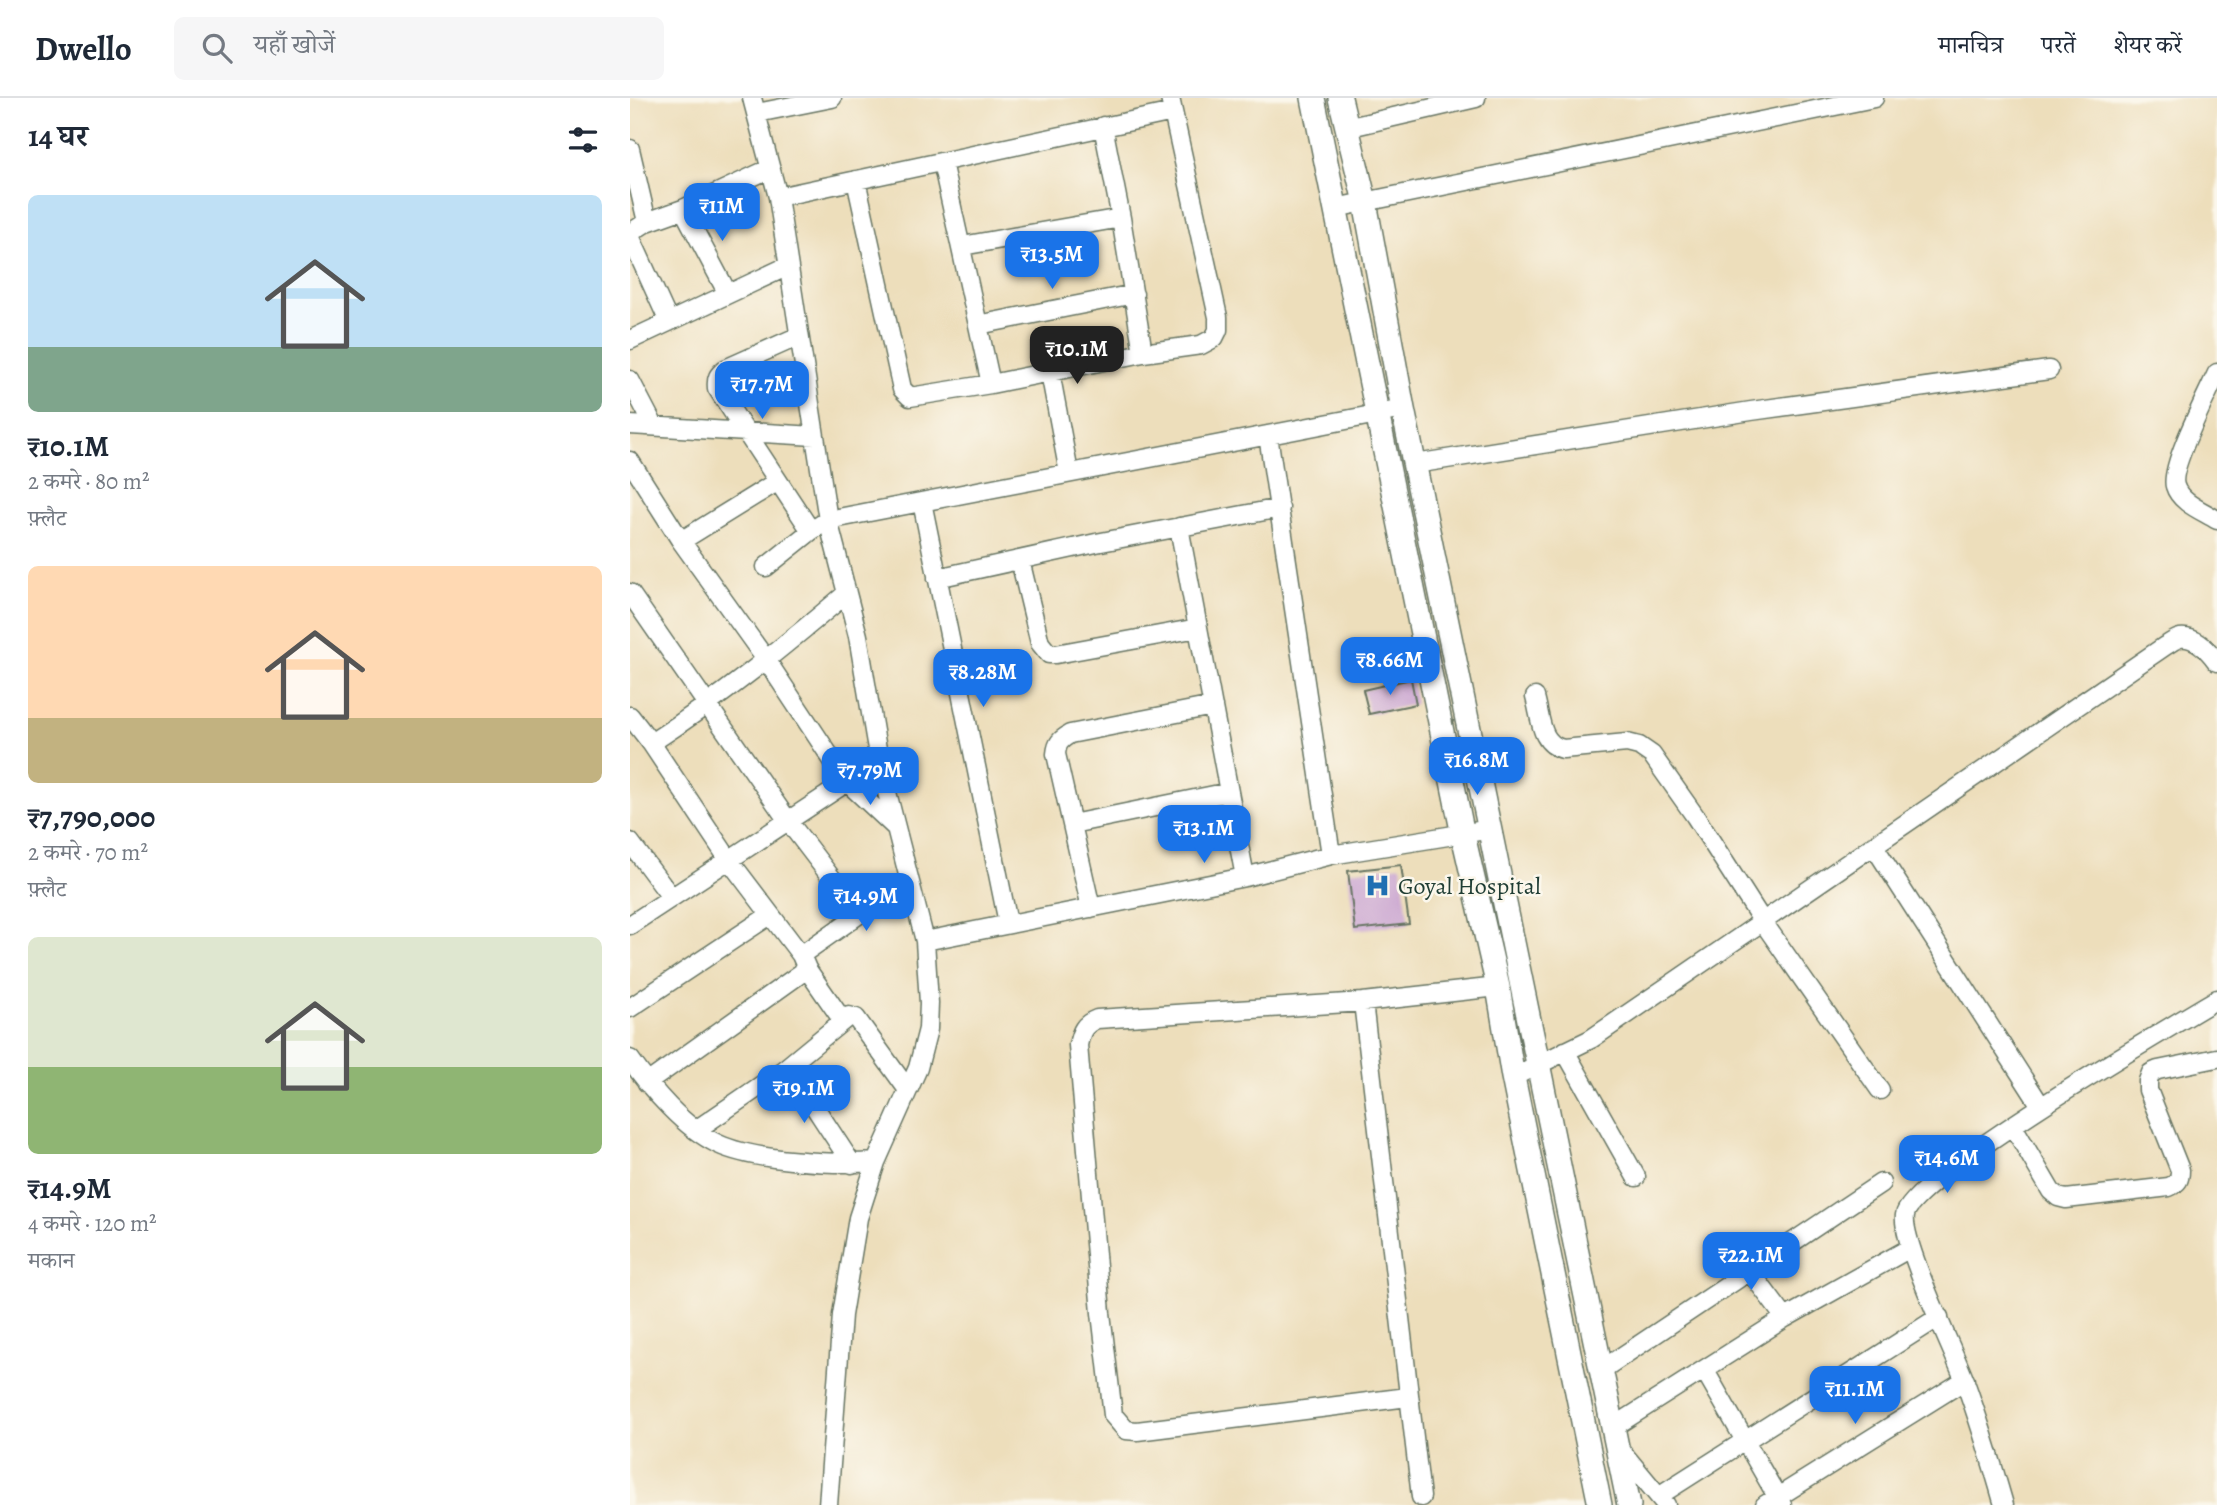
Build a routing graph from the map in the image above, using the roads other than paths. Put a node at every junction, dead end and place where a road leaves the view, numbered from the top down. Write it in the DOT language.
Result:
graph roads {
  1 [pos="832,98"];
  2 [pos="1313,98"];
  3 [pos="1340,98"];
  4 [pos="1476,98"];
  5 [pos="1874,98"];
  6 [pos="1172,105"];
  7 [pos="755,106"];
  8 [pos="1103,126"];
  9 [pos="1346,128"];
  10 [pos="630,149"];
  11 [pos="942,162"];
  12 [pos="769,169"];
  13 [pos="856,180"];
  14 [pos="778,197"];
  15 [pos="1365,202"];
  16 [pos="1335,208"];
  17 [pos="683,209"];
  18 [pos="1121,218"];
  19 [pos="647,222"];
  20 [pos="630,234"];
  21 [pos="962,246"];
  22 [pos="788,266"];
  23 [pos="728,294"];
  24 [pos="1133,294"];
  25 [pos="669,322"];
  26 [pos="978,325"];
  27 [pos="799,336"];
  28 [pos="630,340"];
  29 [pos="1143,353"];
  30 [pos="2049,370"];
  31 [pos="1050,372"];
  32 [pos="2217,373"];
  33 [pos="630,380"];
  34 [pos="991,384"];
  35 [pos="1403,409"];
  36 [pos="1376,414"];
  37 [pos="630,425"];
  38 [pos="654,426"];
  39 [pos="748,433"];
  40 [pos="1268,435"];
  41 [pos="815,436"];
  42 [pos="630,461"];
  43 [pos="1415,464"];
  44 [pos="1069,473"];
  45 [pos="778,481"];
  46 [pos="638,493"];
  47 [pos="922,502"];
  48 [pos="1280,508"];
  49 [pos="828,520"];
  50 [pos="2217,520"];
  51 [pos="1180,527"];
  52 [pos="811,531"];
  53 [pos="681,541"];
  54 [pos="1020,560"];
  55 [pos="766,567"];
  56 [pos="937,578"];
  57 [pos="630,593"];
  58 [pos="847,593"];
  59 [pos="1198,628"];
  60 [pos="767,661"];
  61 [pos="2217,662"];
  62 [pos="1535,697"];
  63 [pos="708,705"];
  64 [pos="1213,706"];
  65 [pos="630,716"];
  66 [pos="651,743"];
  67 [pos="878,761"];
  68 [pos="847,782"];
  69 [pos="1229,792"];
  70 [pos="789,821"];
  71 [pos="1072,824"];
  72 [pos="895,827"];
  73 [pos="1491,829"];
  74 [pos="1463,835"];
  75 [pos="631,845"];
  76 [pos="1874,846"];
  77 [pos="1331,855"];
  78 [pos="729,860"];
  79 [pos="1245,877"];
  80 [pos="908,880"];
  81 [pos="671,897"];
  82 [pos="1091,908"];
  83 [pos="859,914"];
  84 [pos="770,915"];
  85 [pos="1763,922"];
  86 [pos="1007,923"];
  87 [pos="630,925"];
  88 [pos="925,941"];
  89 [pos="804,962"];
  90 [pos="1498,987"];
  91 [pos="2217,999"];
  92 [pos="1363,1002"];
  93 [pos="630,1009"];
  94 [pos="843,1021"];
  95 [pos="1565,1051"];
  96 [pos="2217,1058"];
  97 [pos="630,1059"];
  98 [pos="1538,1065"];
  99 [pos="788,1066"];
  100 [pos="1513,1077"];
  101 [pos="647,1083"];
  102 [pos="908,1090"];
  103 [pos="1880,1090"];
  104 [pos="2041,1106"];
  105 [pos="2013,1126"];
  106 [pos="696,1130"];
  107 [pos="876,1161"];
  108 [pos="852,1164"];
  109 [pos="1636,1177"];
  110 [pos="1881,1183"];
  111 [pos="1910,1248"];
  112 [pos="1578,1265"];
  113 [pos="1749,1270"];
  114 [pos="1553,1271"];
  115 [pos="1939,1317"];
  116 [pos="1785,1318"];
  117 [pos="1600,1371"];
  118 [pos="1705,1371"];
  119 [pos="1965,1380"];
  120 [pos="1408,1397"];
  121 [pos="1614,1435"];
  122 [pos="1745,1441"];
  123 [pos="1421,1497"];
  124 [pos="1663,1500"];
  125 [pos="1775,1502"];
  126 [pos="828,1505"];
  127 [pos="1600,1505"];
  128 [pos="1629,1505"];
  129 [pos="2004,1505"];
  1 -- 7 [label="street"];
  2 -- 16 [label="main road"];
  3 -- 9 [label="main road"];
  4 -- 9 [label="street"];
  5 -- 15 [label="street"];
  6 -- 8 [label="street"];
  6 -- 29 [label="street"];
  7 -- 12 [label="street"];
  8 -- 11 [label="street"];
  8 -- 18 [label="street"];
  9 -- 15 [label="main road"];
  10 -- 19 [label="street"];
  11 -- 13 [label="street"];
  11 -- 21 [label="street"];
  12 -- 14 [label="street"];
  12 -- 17 [label="street"];
  13 -- 14 [label="street"];
  13 -- 34 [label="street"];
  14 -- 22 [label="street"];
  15 -- 16 [label="street"];
  15 -- 35 [label="main road"];
  16 -- 36 [label="main road"];
  17 -- 19 [label="street"];
  17 -- 23 [label="street"];
  18 -- 21 [label="street"];
  18 -- 24 [label="street"];
  19 -- 20 [label="street"];
  20 -- 25 [label="street"];
  21 -- 26 [label="street"];
  22 -- 23 [label="street"];
  22 -- 27 [label="street"];
  23 -- 25 [label="street"];
  24 -- 26 [label="street"];
  24 -- 29 [label="street"];
  25 -- 28 [label="street"];
  26 -- 34 [label="street"];
  27 -- 39 [label="street"];
  27 -- 41 [label="street"];
  29 -- 31 [label="street"];
  30 -- 43 [label="street"];
  31 -- 34 [label="street"];
  31 -- 44 [label="street"];
  32 -- 50 [label="street"];
  33 -- 38 [label="street"];
  35 -- 36 [label="street"];
  35 -- 43 [label="main road"];
  36 -- 40 [label="street"];
  36 -- 74 [label="main road"];
  37 -- 38 [label="street"];
  38 -- 39 [label="street"];
  39 -- 41 [label="street"];
  39 -- 45 [label="street"];
  40 -- 44 [label="street"];
  40 -- 48 [label="street"];
  41 -- 49 [label="street"];
  42 -- 46 [label="street"];
  43 -- 73 [label="main road"];
  44 -- 47 [label="street"];
  45 -- 52 [label="street"];
  45 -- 53 [label="street"];
  46 -- 53 [label="street"];
  47 -- 49 [label="street"];
  47 -- 56 [label="street"];
  48 -- 51 [label="street"];
  48 -- 77 [label="street"];
  49 -- 52 [label="street"];
  49 -- 58 [label="street"];
  51 -- 54 [label="street"];
  51 -- 59 [label="street"];
  52 -- 55 [label="street"];
  53 -- 60 [label="street"];
  54 -- 56 [label="street"];
  54 -- 59 [label="street"];
  56 -- 86 [label="street"];
  57 -- 63 [label="street"];
  58 -- 60 [label="street"];
  58 -- 67 [label="street"];
  59 -- 64 [label="street"];
  60 -- 63 [label="street"];
  60 -- 68 [label="street"];
  61 -- 76 [label="street"];
  62 -- 85 [label="street"];
  63 -- 66 [label="street"];
  63 -- 70 [label="street"];
  64 -- 69 [label="street"];
  64 -- 71 [label="street"];
  65 -- 66 [label="street"];
  66 -- 78 [label="street"];
  67 -- 68 [label="street"];
  67 -- 72 [label="street"];
  68 -- 70 [label="street"];
  68 -- 72 [label="street"];
  69 -- 71 [label="street"];
  69 -- 79 [label="street"];
  70 -- 78 [label="street"];
  70 -- 83 [label="street"];
  71 -- 82 [label="street"];
  72 -- 80 [label="street"];
  73 -- 74 [label="street"];
  73 -- 98 [label="main road"];
  74 -- 77 [label="street"];
  74 -- 90 [label="main road"];
  75 -- 81 [label="street"];
  76 -- 85 [label="street"];
  76 -- 104 [label="street"];
  77 -- 79 [label="street"];
  78 -- 81 [label="street"];
  78 -- 84 [label="street"];
  79 -- 82 [label="street"];
  80 -- 83 [label="street"];
  80 -- 88 [label="street"];
  81 -- 87 [label="street"];
  82 -- 86 [label="street"];
  83 -- 89 [label="street"];
  84 -- 89 [label="street"];
  84 -- 93 [label="street"];
  85 -- 95 [label="street"];
  85 -- 103 [label="street"];
  86 -- 88 [label="street"];
  88 -- 102 [label="street"];
  89 -- 94 [label="street"];
  89 -- 101 [label="street"];
  90 -- 92 [label="street"];
  90 -- 100 [label="main road"];
  91 -- 104 [label="street"];
  92 -- 120 [label="street"];
  92 -- 120 [label="street"];
  94 -- 99 [label="street"];
  94 -- 102 [label="street"];
  95 -- 98 [label="street"];
  95 -- 109 [label="street"];
  96 -- 105 [label="street"];
  97 -- 101 [label="street"];
  98 -- 100 [label="street"];
  98 -- 112 [label="main road"];
  99 -- 106 [label="street"];
  99 -- 108 [label="street"];
  100 -- 114 [label="main road"];
  101 -- 106 [label="street"];
  102 -- 107 [label="street"];
  104 -- 105 [label="street"];
  105 -- 111 [label="street"];
  106 -- 108 [label="street"];
  107 -- 108 [label="street"];
  107 -- 126 [label="street"];
  110 -- 113 [label="street"];
  111 -- 115 [label="street"];
  111 -- 116 [label="street"];
  112 -- 114 [label="main road"];
  112 -- 117 [label="main road"];
  113 -- 116 [label="street"];
  113 -- 117 [label="street"];
  114 -- 127 [label="main road"];
  115 -- 119 [label="street"];
  115 -- 122 [label="street"];
  116 -- 118 [label="street"];
  117 -- 121 [label="main road"];
  118 -- 121 [label="street"];
  118 -- 122 [label="street"];
  119 -- 125 [label="street"];
  119 -- 129 [label="street"];
  120 -- 123 [label="street"];
  121 -- 124 [label="street"];
  121 -- 128 [label="main road"];
  122 -- 124 [label="street"];
  122 -- 125 [label="street"];
}
